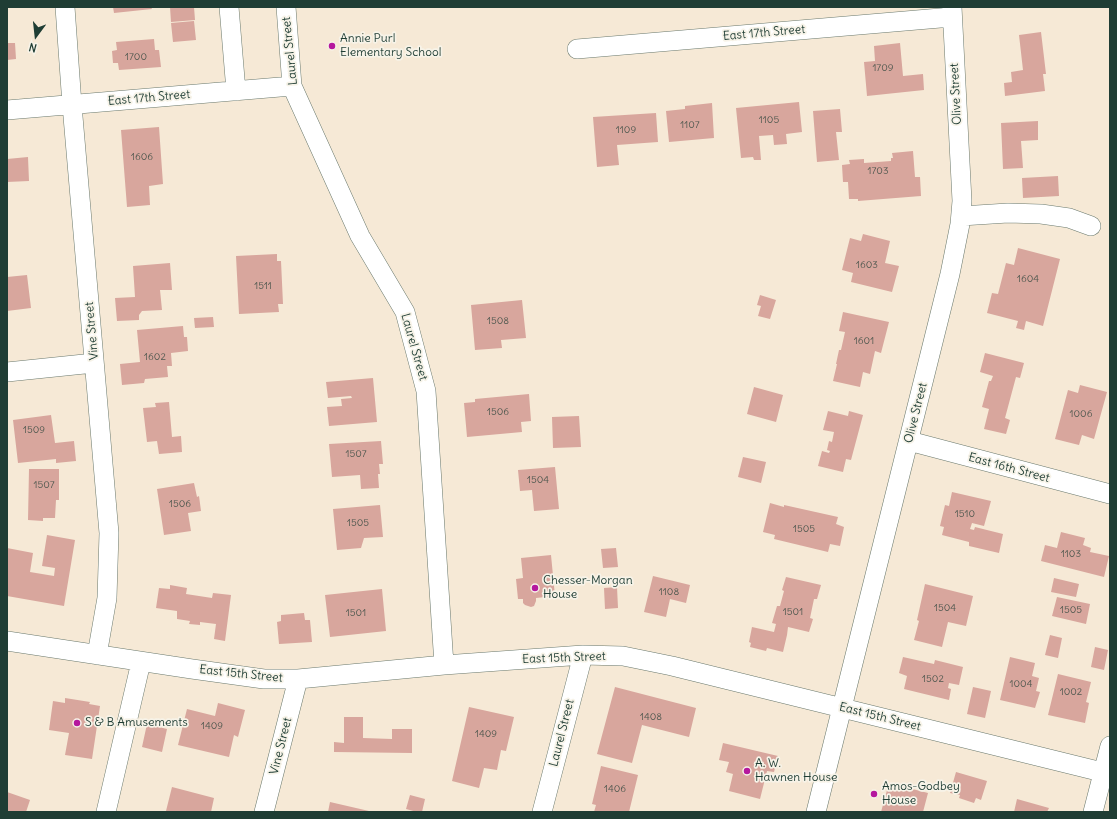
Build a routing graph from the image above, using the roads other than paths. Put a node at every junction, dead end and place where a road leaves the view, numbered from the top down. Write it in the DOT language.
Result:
graph roads {
  1 [pos="65,7"];
  2 [pos="229,7"];
  3 [pos="286,7"];
  4 [pos="952,12"];
  5 [pos="576,49"];
  6 [pos="292,86"];
  7 [pos="236,91"];
  8 [pos="72,105"];
  9 [pos="7,110"];
  10 [pos="961,216"];
  11 [pos="1091,226"];
  12 [pos="94,364"];
  13 [pos="7,372"];
  14 [pos="909,441"];
  15 [pos="1110,494"];
  16 [pos="7,641"];
  17 [pos="97,655"];
  18 [pos="583,655"];
  19 [pos="142,662"];
  20 [pos="444,665"];
  21 [pos="298,679"];
  22 [pos="843,708"];
  23 [pos="1110,746"];
  24 [pos="1107,773"];
  25 [pos="106,812"];
  26 [pos="264,812"];
  27 [pos="542,812"];
  28 [pos="816,812"];
  29 [pos="1093,812"];
  1 -- 8 [label="street, Vine Street"];
  2 -- 7 [label="street"];
  3 -- 6 [label="street, Laurel Street"];
  4 -- 5 [label="street, East 17th Street"];
  4 -- 10 [label="street, Olive Street"];
  6 -- 7 [label="street, East 17th Street"];
  6 -- 20 [label="street, Laurel Street"];
  7 -- 8 [label="street, East 17th Street"];
  8 -- 9 [label="street, East 17th Street"];
  8 -- 12 [label="street, Vine Street"];
  10 -- 11 [label="street"];
  10 -- 14 [label="street, Olive Street"];
  12 -- 13 [label="street"];
  12 -- 17 [label="street, Vine Street"];
  14 -- 15 [label="street, East 16th Street"];
  14 -- 22 [label="street, Olive Street"];
  16 -- 17 [label="street, East 15th Street"];
  17 -- 19 [label="street, East 15th Street"];
  18 -- 20 [label="street, East 15th Street"];
  18 -- 22 [label="street, East 15th Street"];
  18 -- 27 [label="street, Laurel Street"];
  19 -- 21 [label="street, East 15th Street"];
  19 -- 25 [label="street"];
  20 -- 21 [label="street, East 15th Street"];
  21 -- 26 [label="street, Vine Street"];
  22 -- 24 [label="street, East 15th Street"];
  22 -- 28 [label="street, Olive Street"];
  23 -- 24 [label="street"];
  24 -- 29 [label="street"];
}
